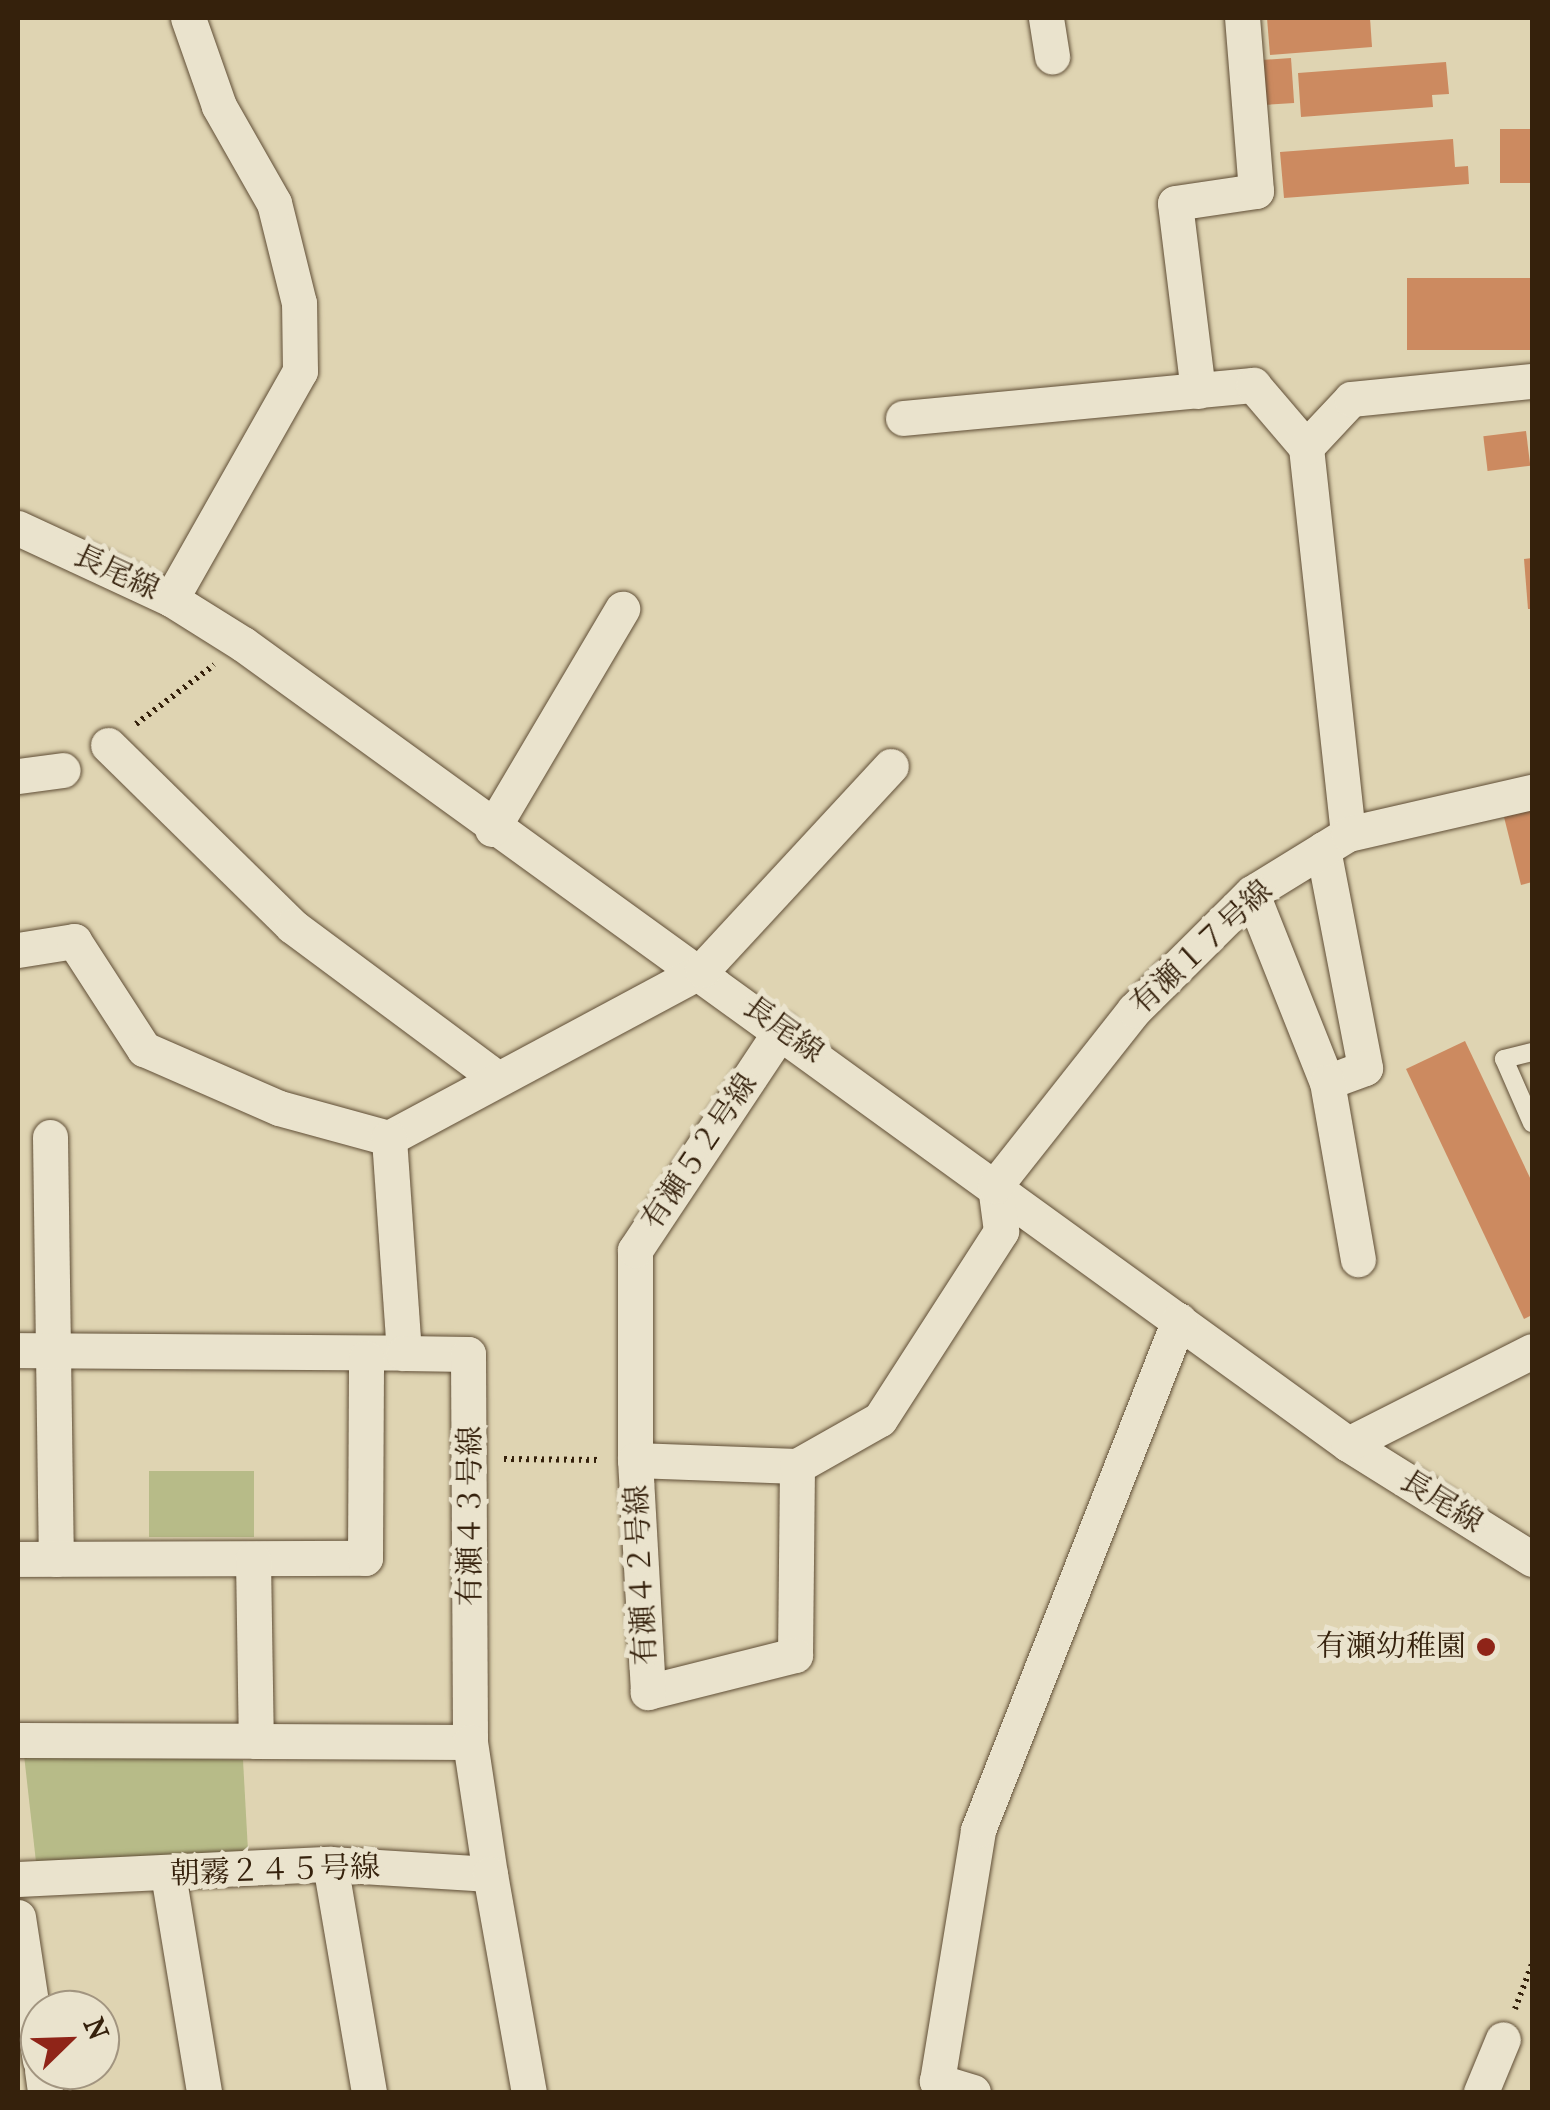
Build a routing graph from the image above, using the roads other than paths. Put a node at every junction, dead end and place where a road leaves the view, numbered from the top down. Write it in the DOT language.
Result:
graph roads {
  1 [pos="188,18"];
  2 [pos="1046,18"];
  3 [pos="1242,18"];
  4 [pos="1052,56"];
  5 [pos="1532,380"];
  6 [pos="1198,391"];
  7 [pos="903,418"];
  8 [pos="1306,447"];
  9 [pos="18,528"];
  10 [pos="171,599"];
  11 [pos="622,609"];
  12 [pos="108,745"];
  13 [pos="891,766"];
  14 [pos="64,770"];
  15 [pos="18,776"];
  16 [pos="1532,792"];
  17 [pos="492,830"];
  18 [pos="1336,841"];
  19 [pos="1252,894"];
  20 [pos="18,950"];
  21 [pos="702,970"];
  22 [pos="782,1029"];
  23 [pos="1532,1052"];
  24 [pos="495,1076"];
  25 [pos="1327,1082"];
  26 [pos="1532,1123"];
  27 [pos="50,1137"];
  28 [pos="389,1138"];
  29 [pos="995,1186"];
  30 [pos="1358,1259"];
  31 [pos="1179,1320"];
  32 [pos="18,1350"];
  33 [pos="57,1351"];
  34 [pos="1532,1351"];
  35 [pos="404,1353"];
  36 [pos="366,1358"];
  37 [pos="1348,1444"];
  38 [pos="636,1460"];
  39 [pos="797,1466"];
  40 [pos="254,1558"];
  41 [pos="56,1559"];
  42 [pos="1532,1559"];
  43 [pos="18,1560"];
  44 [pos="18,1740"];
  45 [pos="256,1741"];
  46 [pos="470,1742"];
  47 [pos="330,1864"];
  48 [pos="168,1874"];
  49 [pos="490,1874"];
  50 [pos="18,1879"];
  51 [pos="18,1917"];
  52 [pos="29,1990"];
  53 [pos="1502,2039"];
  54 [pos="204,2092"];
  55 [pos="368,2092"];
  56 [pos="529,2092"];
  57 [pos="972,2092"];
  58 [pos="1481,2092"];
  1 -- 10 [label="street"];
  2 -- 4 [label="street"];
  3 -- 6 [label="street"];
  5 -- 8 [label="street"];
  6 -- 7 [label="street"];
  6 -- 8 [label="street"];
  8 -- 18 [label="street"];
  9 -- 10 [label="street, 長尾線"];
  10 -- 17 [label="street, 長尾線"];
  11 -- 17 [label="street"];
  12 -- 24 [label="street"];
  13 -- 21 [label="street"];
  14 -- 15 [label="street"];
  16 -- 18 [label="street, 有瀬１７号線"];
  17 -- 21 [label="street, 長尾線"];
  18 -- 19 [label="street, 有瀬１７号線"];
  18 -- 25 [label="street"];
  19 -- 25 [label="street"];
  19 -- 29 [label="street, 有瀬１７号線"];
  20 -- 28 [label="street"];
  21 -- 22 [label="street, 長尾線"];
  21 -- 24 [label="street"];
  22 -- 29 [label="street, 長尾線"];
  22 -- 38 [label="street, 有瀬５２号線"];
  23 -- 26 [label="lane"];
  24 -- 28 [label="street"];
  25 -- 30 [label="street"];
  27 -- 33 [label="street"];
  28 -- 35 [label="street"];
  29 -- 31 [label="street, 長尾線"];
  29 -- 39 [label="street"];
  31 -- 37 [label="street, 長尾線"];
  31 -- 57 [label="street"];
  32 -- 33 [label="street"];
  33 -- 36 [label="street"];
  33 -- 41 [label="street"];
  34 -- 37 [label="street"];
  35 -- 36 [label="street"];
  35 -- 46 [label="street, 有瀬４３号線"];
  36 -- 40 [label="street"];
  37 -- 42 [label="street, 長尾線"];
  38 -- 39 [label="street, 有瀬４２号線"];
  38 -- 39 [label="street, 有瀬４２号線"];
  40 -- 41 [label="street"];
  40 -- 45 [label="street"];
  41 -- 43 [label="street"];
  44 -- 45 [label="street"];
  45 -- 46 [label="street"];
  46 -- 49 [label="street, 有瀬４３号線"];
  47 -- 48 [label="street, 朝霧２４５号線"];
  47 -- 49 [label="street, 朝霧２４５号線"];
  47 -- 55 [label="street"];
  48 -- 50 [label="street, 朝霧２４５号線"];
  48 -- 54 [label="street"];
  49 -- 56 [label="street"];
  51 -- 52 [label="street"];
  53 -- 58 [label="street"];
}
